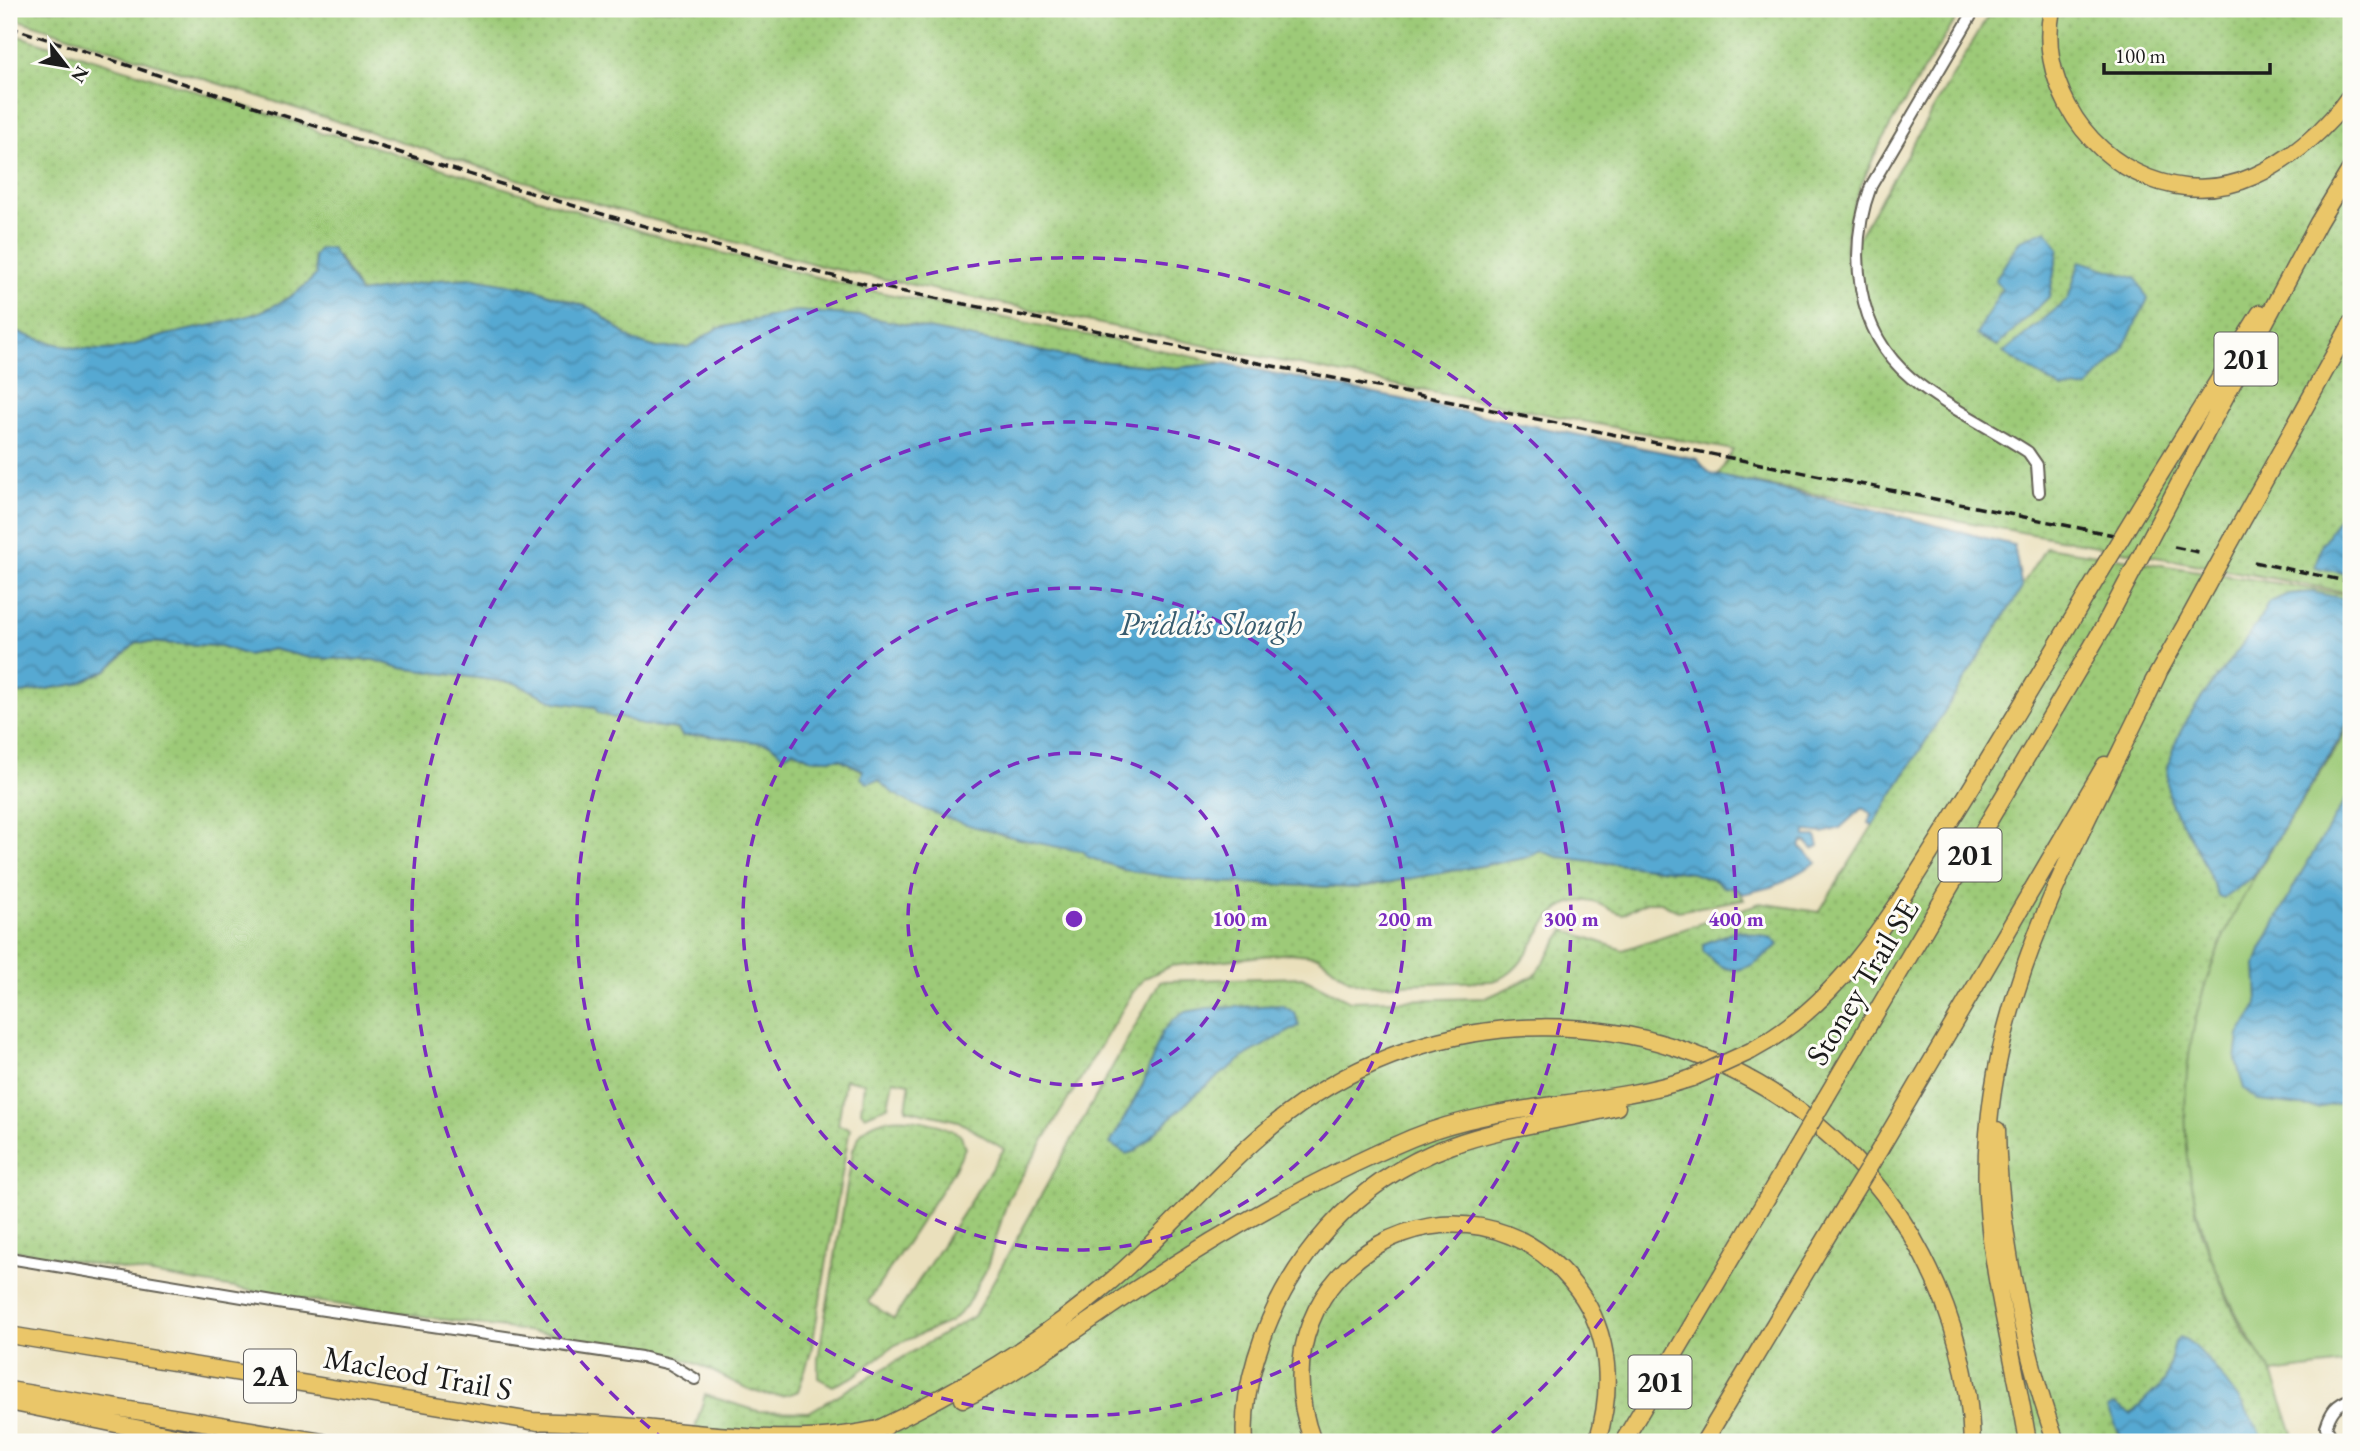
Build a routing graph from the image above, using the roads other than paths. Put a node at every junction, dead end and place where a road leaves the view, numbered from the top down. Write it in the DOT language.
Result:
graph roads {
  1 [pos="1975,9"];
  2 [pos="2052,9"];
  3 [pos="2351,94"];
  4 [pos="2351,168"];
  5 [pos="2318,223"];
  6 [pos="2351,324"];
  7 [pos="2039,492"];
  8 [pos="2158,674"];
  9 [pos="1997,1065"];
  10 [pos="1684,1080"];
  11 [pos="9,1258"];
  12 [pos="9,1335"];
  13 [pos="695,1379"];
  14 [pos="9,1390"];
  15 [pos="2351,1399"];
  16 [pos="9,1402"];
  17 [pos="530,1421"];
  18 [pos="876,1430"];
  19 [pos="204,1442"];
  20 [pos="323,1442"];
  21 [pos="651,1442"];
  22 [pos="1245,1442"];
  23 [pos="1313,1442"];
  24 [pos="1597,1442"];
  25 [pos="1623,1442"];
  26 [pos="1704,1442"];
  27 [pos="1972,1442"];
  28 [pos="2028,1442"];
  29 [pos="2056,1442"];
  30 [pos="2334,1442"];
  1 -- 7 [label="street"];
  2 -- 3 [label="highway"];
  4 -- 5 [label="highway, 201"];
  5 -- 10 [label="highway, bridge"];
  5 -- 25 [label="highway, Stoney Trail SE / 201, bridge"];
  6 -- 8 [label="highway, 201, bridge"];
  8 -- 9 [label="highway"];
  8 -- 26 [label="highway, 201, bridge"];
  9 -- 28 [label="highway"];
  9 -- 29 [label="highway"];
  10 -- 18 [label="highway"];
  10 -- 22 [label="highway"];
  11 -- 13 [label="street"];
  12 -- 17 [label="highway, Macleod Trail S / 2A"];
  14 -- 20 [label="highway"];
  15 -- 30 [label="street"];
  16 -- 19 [label="highway"];
  17 -- 18 [label="highway"];
  17 -- 21 [label="highway, Macleod Trail S"];
  18 -- 27 [label="highway"];
  23 -- 24 [label="highway"];
}
